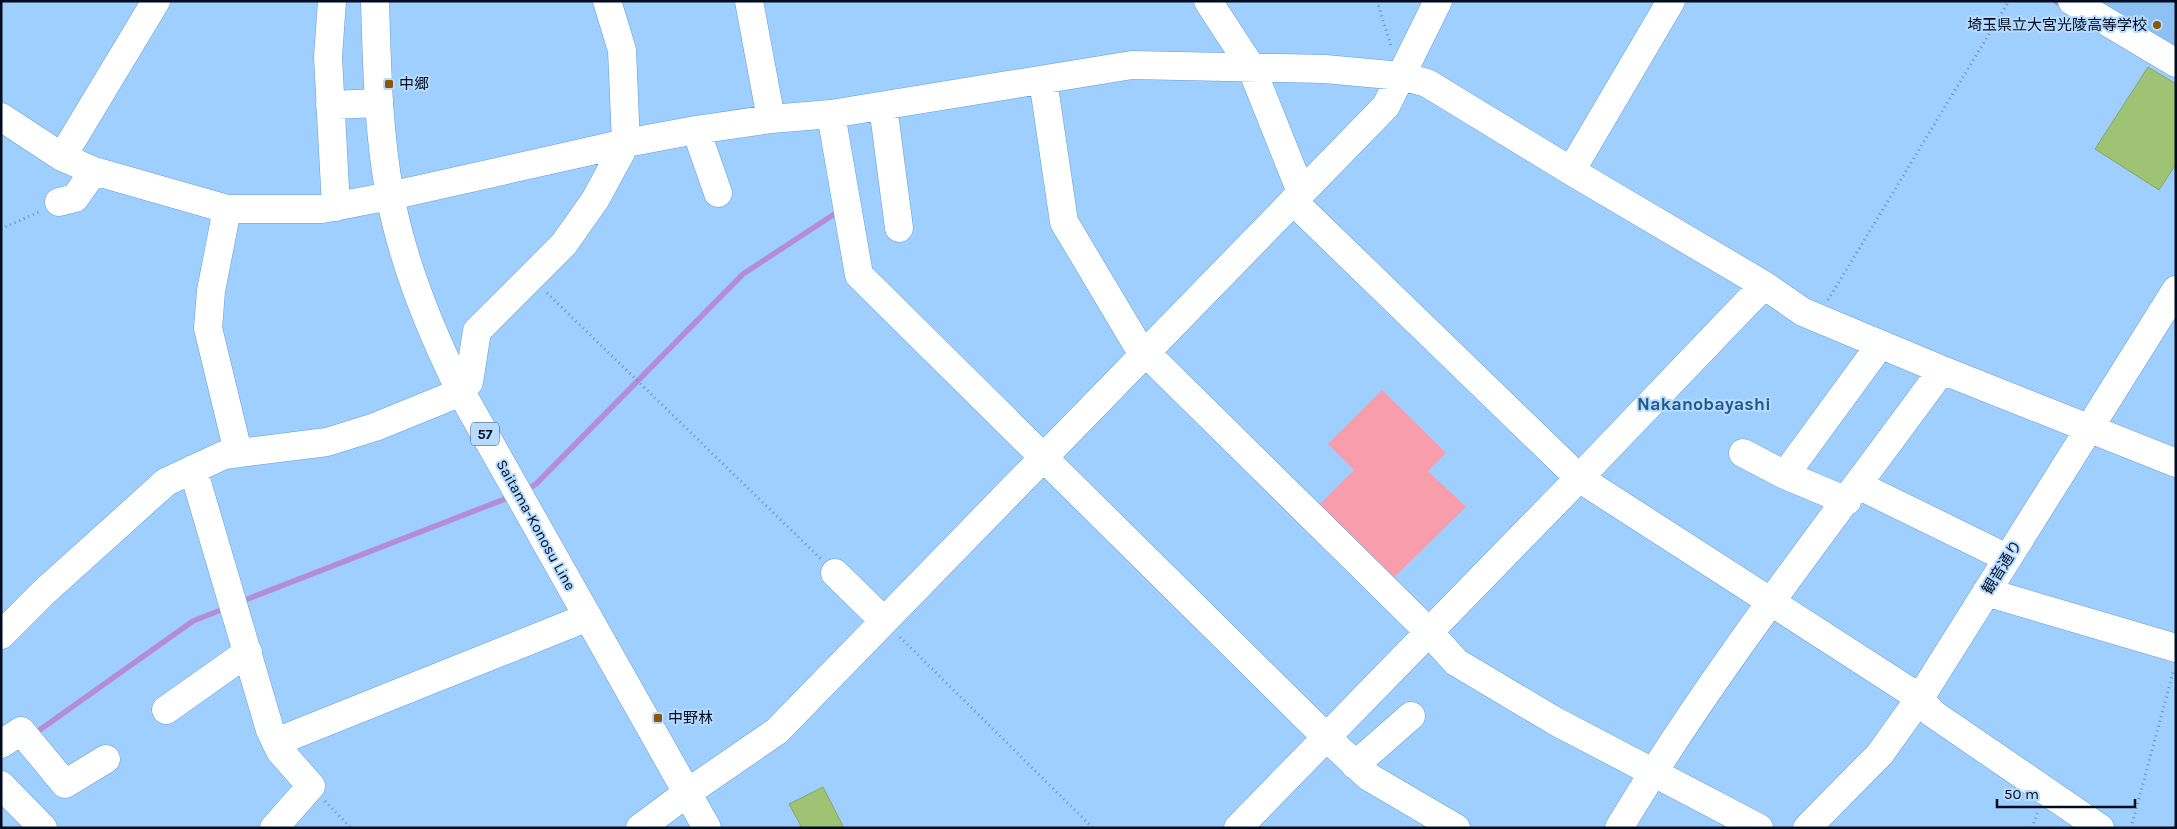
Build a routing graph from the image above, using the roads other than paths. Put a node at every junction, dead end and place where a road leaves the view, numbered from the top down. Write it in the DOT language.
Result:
graph roads {
  1 [pos="156,1"];
  2 [pos="332,1"];
  3 [pos="374,1"];
  4 [pos="608,1"];
  5 [pos="749,1"];
  6 [pos="1208,1"];
  7 [pos="1438,1"];
  8 [pos="1671,1"];
  9 [pos="2072,1"];
  10 [pos="2176,63"];
  11 [pos="1251,67"];
  12 [pos="1405,69"];
  13 [pos="1043,80"];
  14 [pos="379,103"];
  15 [pos="330,105"];
  16 [pos="883,106"];
  17 [pos="831,114"];
  18 [pos="1,117"];
  19 [pos="771,119"];
  20 [pos="696,130"];
  21 [pos="626,143"];
  22 [pos="62,157"];
  23 [pos="94,171"];
  24 [pos="1571,171"];
  25 [pos="718,193"];
  26 [pos="390,196"];
  27 [pos="1297,196"];
  28 [pos="59,202"];
  29 [pos="336,206"];
  30 [pos="227,209"];
  31 [pos="899,228"];
  32 [pos="1764,285"];
  33 [pos="2176,290"];
  34 [pos="1880,345"];
  35 [pos="1146,352"];
  36 [pos="1942,370"];
  37 [pos="461,392"];
  38 [pos="2091,428"];
  39 [pos="238,452"];
  40 [pos="1743,453"];
  41 [pos="1043,458"];
  42 [pos="2176,462"];
  43 [pos="193,469"];
  44 [pos="1784,475"];
  45 [pos="1579,478"];
  46 [pos="1852,493"];
  47 [pos="2007,558"];
  48 [pos="835,573"];
  49 [pos="1986,592"];
  50 [pos="1771,602"];
  51 [pos="588,617"];
  52 [pos="884,621"];
  53 [pos="1428,631"];
  54 [pos="1,635"];
  55 [pos="2176,648"];
  56 [pos="248,652"];
  57 [pos="1920,698"];
  58 [pos="166,710"];
  59 [pos="1411,716"];
  60 [pos="1326,737"];
  61 [pos="276,742"];
  62 [pos="1,744"];
  63 [pos="106,759"];
  64 [pos="1355,764"];
  65 [pos="1652,773"];
  66 [pos="1,785"];
  67 [pos="687,793"];
  68 [pos="43,828"];
  69 [pos="274,828"];
  70 [pos="640,828"];
  71 [pos="707,828"];
  72 [pos="1238,828"];
  73 [pos="1456,828"];
  74 [pos="1618,828"];
  75 [pos="1760,828"];
  76 [pos="1807,828"];
  77 [pos="2100,828"];
  1 -- 22 [label="street"];
  2 -- 15 [label="street"];
  3 -- 14 [label="street, Saitama-Konosu Line / 57"];
  4 -- 21 [label="street"];
  5 -- 19 [label="street"];
  6 -- 11 [label="street"];
  7 -- 12 [label="street"];
  8 -- 24 [label="street"];
  9 -- 10 [label="street"];
  11 -- 12 [label="street"];
  11 -- 13 [label="street"];
  11 -- 27 [label="street"];
  12 -- 24 [label="street"];
  12 -- 27 [label="street"];
  13 -- 16 [label="street"];
  13 -- 35 [label="street"];
  14 -- 15 [label="street"];
  14 -- 26 [label="street, Saitama-Konosu Line / 57"];
  15 -- 29 [label="street"];
  16 -- 17 [label="street"];
  16 -- 31 [label="street"];
  17 -- 19 [label="street"];
  17 -- 41 [label="street"];
  18 -- 22 [label="street"];
  19 -- 20 [label="street"];
  20 -- 21 [label="street"];
  20 -- 25 [label="street"];
  21 -- 26 [label="street"];
  21 -- 37 [label="street"];
  22 -- 23 [label="street"];
  23 -- 28 [label="street"];
  23 -- 30 [label="street"];
  24 -- 32 [label="street"];
  26 -- 29 [label="street"];
  26 -- 37 [label="street, Saitama-Konosu Line / 57"];
  27 -- 35 [label="street"];
  27 -- 45 [label="street"];
  29 -- 30 [label="street"];
  30 -- 39 [label="street"];
  32 -- 34 [label="street"];
  32 -- 45 [label="street"];
  33 -- 38 [label="street, 観音通り"];
  34 -- 36 [label="street"];
  34 -- 44 [label="street"];
  35 -- 41 [label="street"];
  35 -- 53 [label="street"];
  36 -- 38 [label="street"];
  36 -- 46 [label="street"];
  37 -- 39 [label="street"];
  37 -- 51 [label="street, Saitama-Konosu Line / 57"];
  38 -- 42 [label="street"];
  38 -- 47 [label="street, 観音通り"];
  39 -- 43 [label="street"];
  40 -- 44 [label="street"];
  41 -- 52 [label="street"];
  41 -- 60 [label="street"];
  43 -- 54 [label="street"];
  43 -- 56 [label="street"];
  44 -- 46 [label="street"];
  45 -- 50 [label="street"];
  45 -- 53 [label="street"];
  46 -- 47 [label="street"];
  46 -- 50 [label="street"];
  47 -- 49 [label="street, 観音通り"];
  48 -- 52 [label="street"];
  49 -- 55 [label="street"];
  49 -- 57 [label="street, 観音通り"];
  50 -- 57 [label="street"];
  50 -- 65 [label="street"];
  51 -- 61 [label="street"];
  51 -- 67 [label="street, Saitama-Konosu Line / 57"];
  52 -- 67 [label="street"];
  53 -- 60 [label="street"];
  53 -- 65 [label="street"];
  56 -- 58 [label="street"];
  56 -- 61 [label="street"];
  57 -- 76 [label="street, 観音通り"];
  57 -- 77 [label="street"];
  59 -- 64 [label="street"];
  60 -- 64 [label="street"];
  60 -- 72 [label="street"];
  61 -- 69 [label="street"];
  62 -- 63 [label="street"];
  64 -- 73 [label="street"];
  65 -- 74 [label="street"];
  65 -- 75 [label="street"];
  66 -- 68 [label="street"];
  67 -- 70 [label="street"];
  67 -- 71 [label="street, Saitama-Konosu Line / 57"];
}
